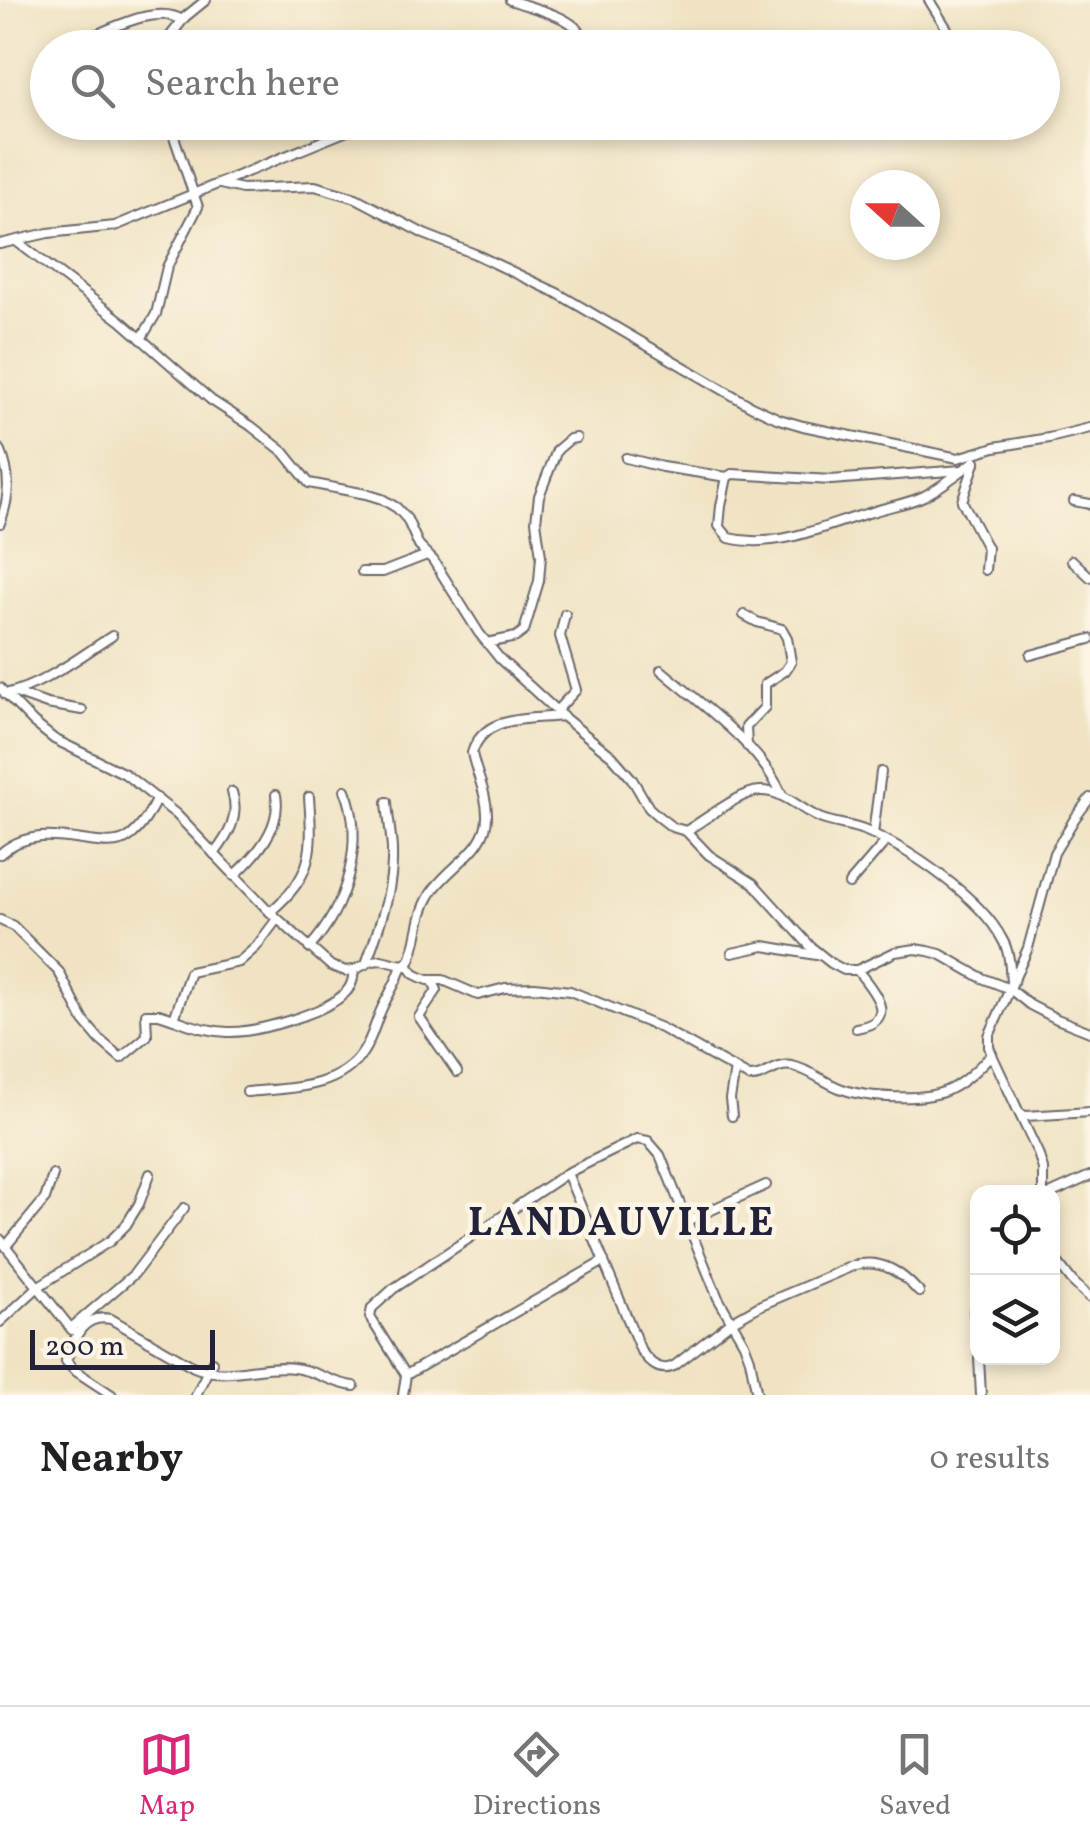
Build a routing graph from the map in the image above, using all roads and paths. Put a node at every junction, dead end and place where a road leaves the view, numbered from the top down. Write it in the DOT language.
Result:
graph roads {
  1 [pos="206,0"];
  2 [pos="510,0"];
  3 [pos="929,0"];
  4 [pos="182,20"];
  5 [pos="105,30"];
  6 [pos="174,30"];
  7 [pos="580,30"];
  8 [pos="948,30"];
  9 [pos="175,140"];
  10 [pos="326,140"];
  11 [pos="220,184"];
  12 [pos="194,193"];
  13 [pos="16,242"];
  14 [pos="0,244"];
  15 [pos="141,338"];
  16 [pos="1090,428"];
  17 [pos="576,438"];
  18 [pos="0,449"];
  19 [pos="626,458"];
  20 [pos="976,458"];
  21 [pos="962,470"];
  22 [pos="727,476"];
  23 [pos="1074,501"];
  24 [pos="1090,504"];
  25 [pos="0,523"];
  26 [pos="427,555"];
  27 [pos="1072,560"];
  28 [pos="985,570"];
  29 [pos="362,572"];
  30 [pos="1090,577"];
  31 [pos="565,614"];
  32 [pos="744,615"];
  33 [pos="112,636"];
  34 [pos="1090,640"];
  35 [pos="487,643"];
  36 [pos="1031,656"];
  37 [pos="661,670"];
  38 [pos="6,691"];
  39 [pos="82,710"];
  40 [pos="559,713"];
  41 [pos="747,746"];
  42 [pos="882,772"];
  43 [pos="345,790"];
  44 [pos="232,792"];
  45 [pos="276,794"];
  46 [pos="309,797"];
  47 [pos="783,797"];
  48 [pos="156,798"];
  49 [pos="1090,798"];
  50 [pos="387,802"];
  51 [pos="686,830"];
  52 [pos="872,834"];
  53 [pos="886,841"];
  54 [pos="0,854"];
  55 [pos="214,854"];
  56 [pos="234,876"];
  57 [pos="849,884"];
  58 [pos="273,916"];
  59 [pos="0,920"];
  60 [pos="309,948"];
  61 [pos="732,953"];
  62 [pos="820,956"];
  63 [pos="366,964"];
  64 [pos="404,964"];
  65 [pos="354,970"];
  66 [pos="857,970"];
  67 [pos="432,980"];
  68 [pos="1011,988"];
  69 [pos="174,1019"];
  70 [pos="856,1028"];
  71 [pos="1090,1032"];
  72 [pos="992,1054"];
  73 [pos="735,1069"];
  74 [pos="458,1072"];
  75 [pos="247,1092"];
  76 [pos="1090,1112"];
  77 [pos="1020,1114"];
  78 [pos="732,1116"];
  79 [pos="566,1173"];
  80 [pos="53,1174"];
  81 [pos="150,1174"];
  82 [pos="1090,1176"];
  83 [pos="766,1185"];
  84 [pos="1043,1185"];
  85 [pos="1060,1189"];
  86 [pos="184,1208"];
  87 [pos="686,1221"];
  88 [pos="3,1243"];
  89 [pos="604,1261"];
  90 [pos="1060,1266"];
  91 [pos="39,1286"];
  92 [pos="919,1292"];
  93 [pos="1090,1298"];
  94 [pos="0,1322"];
  95 [pos="730,1322"];
  96 [pos="73,1330"];
  97 [pos="212,1362"];
  98 [pos="980,1365"];
  99 [pos="208,1372"];
  100 [pos="406,1375"];
  101 [pos="354,1386"];
  102 [pos="401,1394"];
  103 [pos="112,1395"];
  104 [pos="196,1395"];
  105 [pos="757,1395"];
  106 [pos="981,1395"];
  1 -- 4 [label="street"];
  2 -- 7 [label="street"];
  3 -- 8 [label="street"];
  4 -- 5 [label="street"];
  4 -- 6 [label="street"];
  9 -- 12 [label="street"];
  10 -- 11 [label="street"];
  11 -- 12 [label="street"];
  11 -- 20 [label="street"];
  12 -- 13 [label="street"];
  12 -- 15 [label="street"];
  13 -- 14 [label="street"];
  13 -- 15 [label="street"];
  15 -- 26 [label="street"];
  16 -- 20 [label="street"];
  17 -- 35 [label="street"];
  18 -- 25 [label="street"];
  19 -- 22 [label="street"];
  20 -- 21 [label="street"];
  20 -- 28 [label="street"];
  21 -- 22 [label="street"];
  21 -- 22 [label="street"];
  23 -- 24 [label="street"];
  26 -- 29 [label="street"];
  26 -- 35 [label="street"];
  27 -- 30 [label="street"];
  31 -- 40 [label="street"];
  32 -- 41 [label="street"];
  33 -- 38 [label="street"];
  34 -- 36 [label="street"];
  35 -- 40 [label="street"];
  37 -- 41 [label="street"];
  38 -- 39 [label="street"];
  38 -- 48 [label="street"];
  40 -- 51 [label="street"];
  40 -- 64 [label="street"];
  41 -- 47 [label="street"];
  42 -- 52 [label="street"];
  43 -- 60 [label="street"];
  44 -- 55 [label="street"];
  45 -- 56 [label="street"];
  46 -- 58 [label="street"];
  47 -- 51 [label="street"];
  47 -- 52 [label="street"];
  48 -- 54 [label="street"];
  48 -- 55 [label="street"];
  49 -- 68 [label="street"];
  50 -- 63 [label="street"];
  51 -- 62 [label="street"];
  52 -- 53 [label="street"];
  53 -- 57 [label="street"];
  53 -- 68 [label="street"];
  55 -- 56 [label="street"];
  56 -- 58 [label="street"];
  58 -- 60 [label="street"];
  58 -- 69 [label="street"];
  59 -- 69 [label="street"];
  60 -- 65 [label="street"];
  61 -- 62 [label="street"];
  62 -- 66 [label="street"];
  63 -- 64 [label="street"];
  63 -- 65 [label="street"];
  64 -- 67 [label="street"];
  64 -- 75 [label="street"];
  65 -- 69 [label="street"];
  66 -- 68 [label="street"];
  66 -- 70 [label="street"];
  67 -- 73 [label="street"];
  67 -- 74 [label="street"];
  68 -- 71 [label="street"];
  68 -- 72 [label="street"];
  72 -- 73 [label="street"];
  72 -- 77 [label="street"];
  73 -- 78 [label="street"];
  76 -- 77 [label="street"];
  77 -- 84 [label="street"];
  79 -- 87 [label="street"];
  79 -- 89 [label="street"];
  79 -- 100 [label="street"];
  80 -- 88 [label="street"];
  81 -- 91 [label="street"];
  82 -- 85 [label="street"];
  83 -- 87 [label="street"];
  86 -- 96 [label="street"];
  87 -- 95 [label="street"];
  88 -- 91 [label="street"];
  89 -- 95 [label="street"];
  89 -- 100 [label="street"];
  90 -- 93 [label="street"];
  91 -- 94 [label="street"];
  91 -- 96 [label="street"];
  92 -- 95 [label="street"];
  95 -- 105 [label="street"];
  96 -- 99 [label="street"];
  96 -- 103 [label="street"];
  97 -- 99 [label="street"];
  98 -- 106 [label="street"];
  99 -- 101 [label="street"];
  99 -- 104 [label="street"];
  100 -- 102 [label="street"];
}
